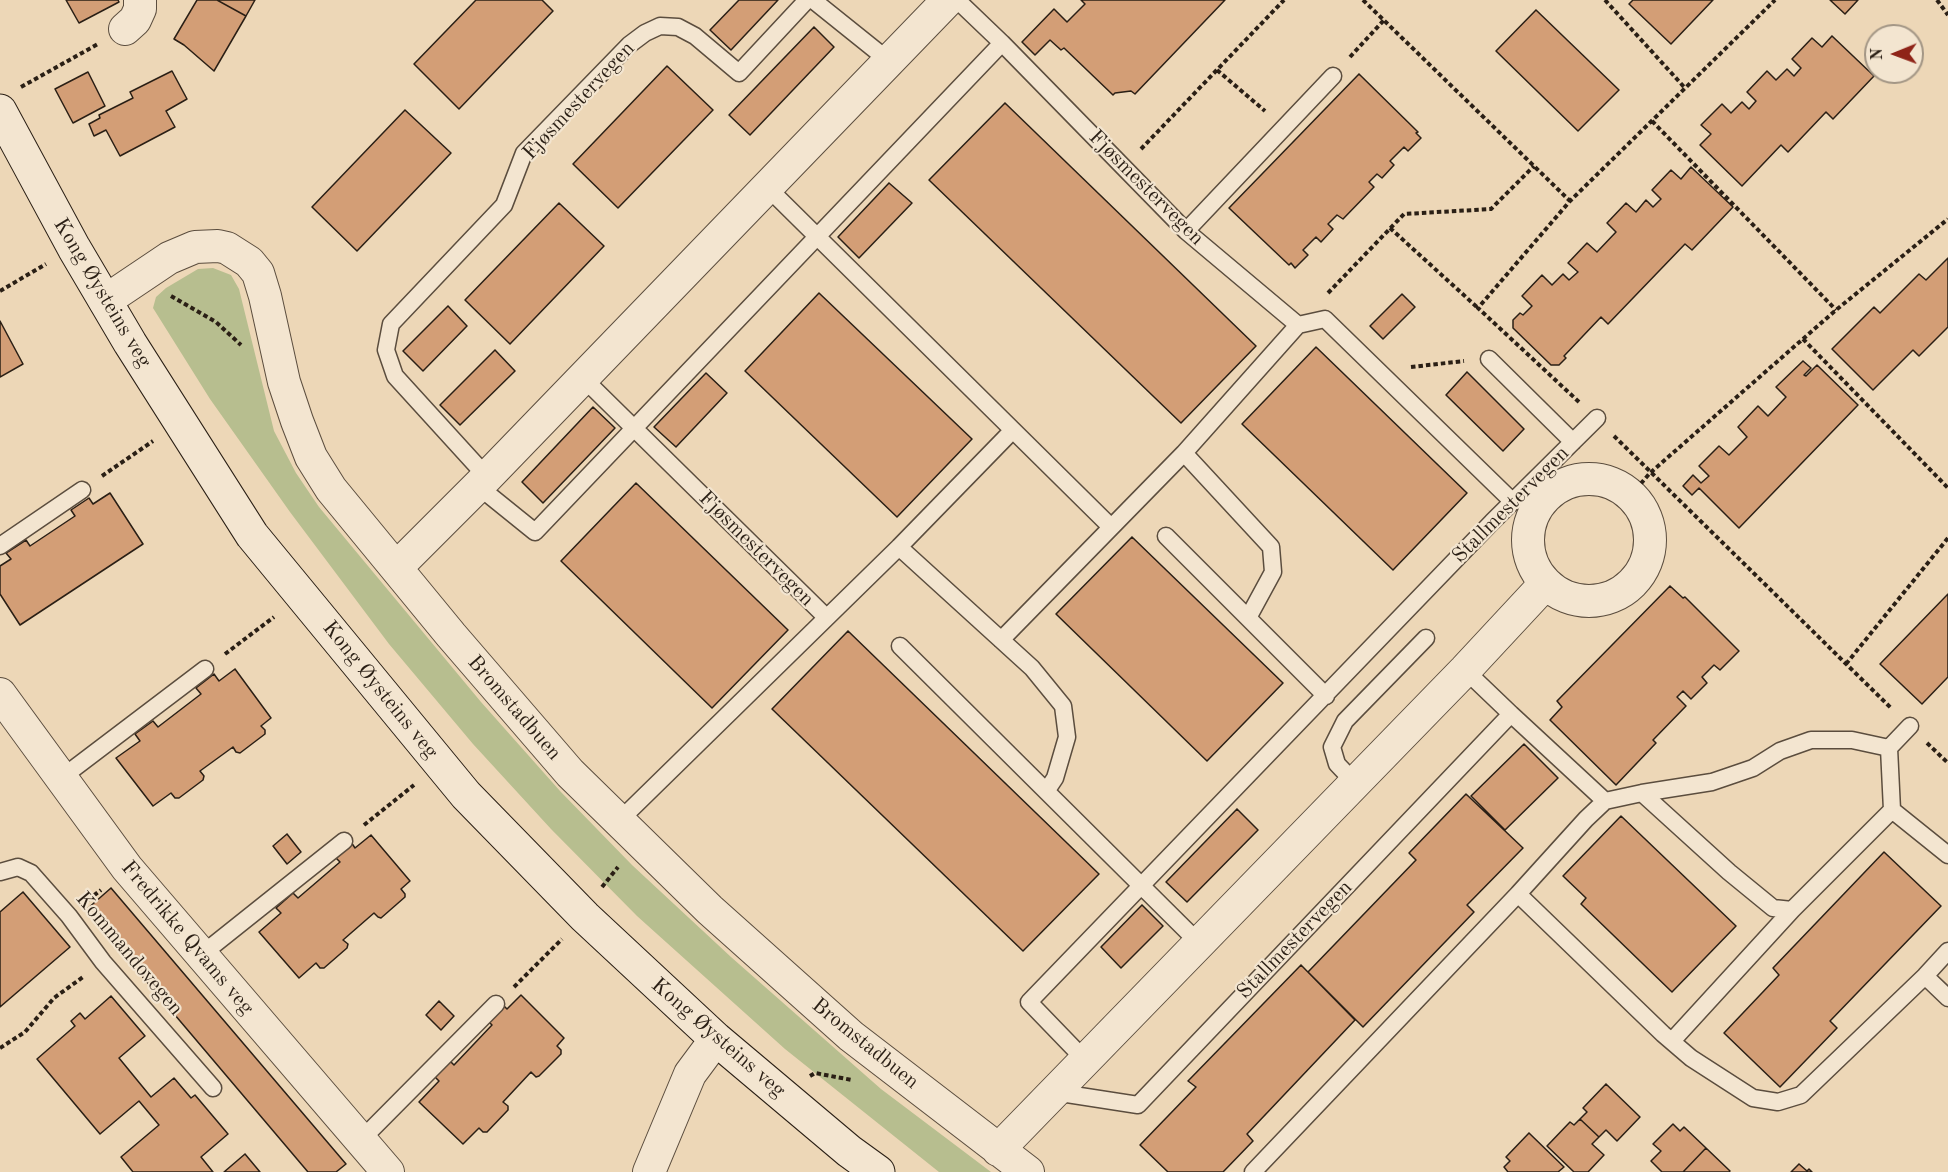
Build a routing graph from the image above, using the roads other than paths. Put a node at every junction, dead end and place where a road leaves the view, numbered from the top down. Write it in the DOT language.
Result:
graph roads {
  1 [pos="140,0"];
  2 [pos="807,0"];
  3 [pos="813,0"];
  4 [pos="948,0"];
  5 [pos="957,0"];
  6 [pos="125,29"];
  7 [pos="1002,43"];
  8 [pos="889,61"];
  9 [pos="1333,76"];
  10 [pos="8,100"];
  11 [pos="767,187"];
  12 [pos="1186,231"];
  13 [pos="819,236"];
  14 [pos="105,301"];
  15 [pos="1298,325"];
  16 [pos="1489,359"];
  17 [pos="583,378"];
  18 [pos="1597,418"];
  19 [pos="636,429"];
  20 [pos="1013,430"];
  21 [pos="1573,442"];
  22 [pos="1184,453"];
  23 [pos="482,481"];
  24 [pos="82,490"];
  25 [pos="1513,502"];
  26 [pos="1111,527"];
  27 [pos="1166,536"];
  28 [pos="0,546"];
  29 [pos="899,547"];
  30 [pos="397,567"];
  31 [pos="1545,584"];
  32 [pos="826,618"];
  33 [pos="1248,618"];
  34 [pos="1426,638"];
  35 [pos="1001,640"];
  36 [pos="900,646"];
  37 [pos="206,669"];
  38 [pos="1465,670"];
  39 [pos="0,694"];
  40 [pos="1326,696"];
  41 [pos="1511,714"];
  42 [pos="1910,726"];
  43 [pos="1889,748"];
  44 [pos="60,778"];
  45 [pos="1355,783"];
  46 [pos="1047,790"];
  47 [pos="1642,793"];
  48 [pos="1605,801"];
  49 [pos="1892,810"];
  50 [pos="620,822"];
  51 [pos="344,841"];
  52 [pos="1948,855"];
  53 [pos="0,872"];
  54 [pos="1143,885"];
  55 [pos="1518,894"];
  56 [pos="1792,910"];
  57 [pos="1199,943"];
  58 [pos="1948,951"];
  59 [pos="201,956"];
  60 [pos="1925,976"];
  61 [pos="1948,998"];
  62 [pos="496,1004"];
  63 [pos="716,1039"];
  64 [pos="1672,1041"];
  65 [pos="1085,1060"];
  66 [pos="213,1088"];
  67 [pos="1054,1092"];
  68 [pos="361,1140"];
  69 [pos="998,1150"];
  70 [pos="388,1172"];
  71 [pos="649,1172"];
  72 [pos="878,1172"];
  73 [pos="1028,1172"];
  74 [pos="1253,1172"];
  1 -- 6 [label="street"];
  2 -- 23 [label="lane, Fjøsmestervegen"];
  3 -- 8 [label="lane"];
  4 -- 8 [label="street"];
  5 -- 7 [label="lane, Fjøsmestervegen"];
  7 -- 12 [label="lane, Fjøsmestervegen"];
  7 -- 13 [label="lane, Fjøsmestervegen"];
  8 -- 11 [label="street"];
  9 -- 12 [label="lane"];
  10 -- 14 [label="main road, Kong Øysteins veg"];
  11 -- 13 [label="lane"];
  11 -- 17 [label="street"];
  12 -- 15 [label="lane, Fjøsmestervegen"];
  13 -- 19 [label="lane, Fjøsmestervegen"];
  13 -- 20 [label="lane"];
  14 -- 30 [label="street, Bromstadbuen"];
  14 -- 63 [label="main road, Kong Øysteins veg"];
  15 -- 22 [label="lane"];
  15 -- 25 [label="lane"];
  16 -- 21 [label="lane"];
  17 -- 19 [label="lane, Fjøsmestervegen"];
  17 -- 23 [label="street"];
  18 -- 21 [label="lane, Stallmestervegen"];
  19 -- 23 [label="lane, Fjøsmestervegen"];
  19 -- 32 [label="lane, Fjøsmestervegen"];
  20 -- 26 [label="lane"];
  20 -- 29 [label="lane"];
  21 -- 25 [label="lane, Stallmestervegen"];
  22 -- 26 [label="lane"];
  22 -- 33 [label="lane"];
  23 -- 30 [label="street"];
  24 -- 28 [label="lane"];
  25 -- 40 [label="lane, Stallmestervegen"];
  26 -- 35 [label="lane"];
  27 -- 33 [label="lane"];
  29 -- 32 [label="lane"];
  29 -- 35 [label="lane"];
  30 -- 50 [label="street, Bromstadbuen"];
  31 -- 31 [label="street, Stallmestervegen"];
  31 -- 38 [label="street"];
  32 -- 50 [label="lane"];
  33 -- 40 [label="lane"];
  34 -- 45 [label="lane"];
  35 -- 46 [label="lane"];
  36 -- 46 [label="lane"];
  37 -- 44 [label="lane"];
  38 -- 41 [label="lane"];
  38 -- 45 [label="street"];
  39 -- 44 [label="street, Fredrikke Qvams veg"];
  40 -- 54 [label="lane, Stallmestervegen"];
  41 -- 48 [label="lane"];
  41 -- 67 [label="lane, Stallmestervegen"];
  42 -- 43 [label="lane"];
  43 -- 47 [label="lane"];
  43 -- 49 [label="lane"];
  44 -- 59 [label="street, Fredrikke Qvams veg"];
  45 -- 57 [label="street"];
  46 -- 54 [label="lane"];
  47 -- 48 [label="lane"];
  47 -- 56 [label="lane"];
  48 -- 55 [label="lane"];
  49 -- 52 [label="lane"];
  49 -- 56 [label="lane"];
  50 -- 69 [label="street, Bromstadbuen"];
  51 -- 59 [label="lane"];
  53 -- 66 [label="lane, Kommandovegen"];
  54 -- 57 [label="lane"];
  54 -- 65 [label="lane, Stallmestervegen"];
  55 -- 64 [label="lane"];
  55 -- 74 [label="lane"];
  56 -- 64 [label="lane"];
  57 -- 65 [label="street"];
  58 -- 60 [label="lane"];
  59 -- 68 [label="street, Fredrikke Qvams veg"];
  60 -- 61 [label="lane"];
  60 -- 64 [label="lane"];
  62 -- 68 [label="lane"];
  63 -- 71 [label="street"];
  63 -- 72 [label="main road, Kong Øysteins veg"];
  65 -- 67 [label="street"];
  67 -- 69 [label="street"];
  68 -- 70 [label="street, Fredrikke Qvams veg"];
  69 -- 73 [label="street, Bromstadbuen"];
}
